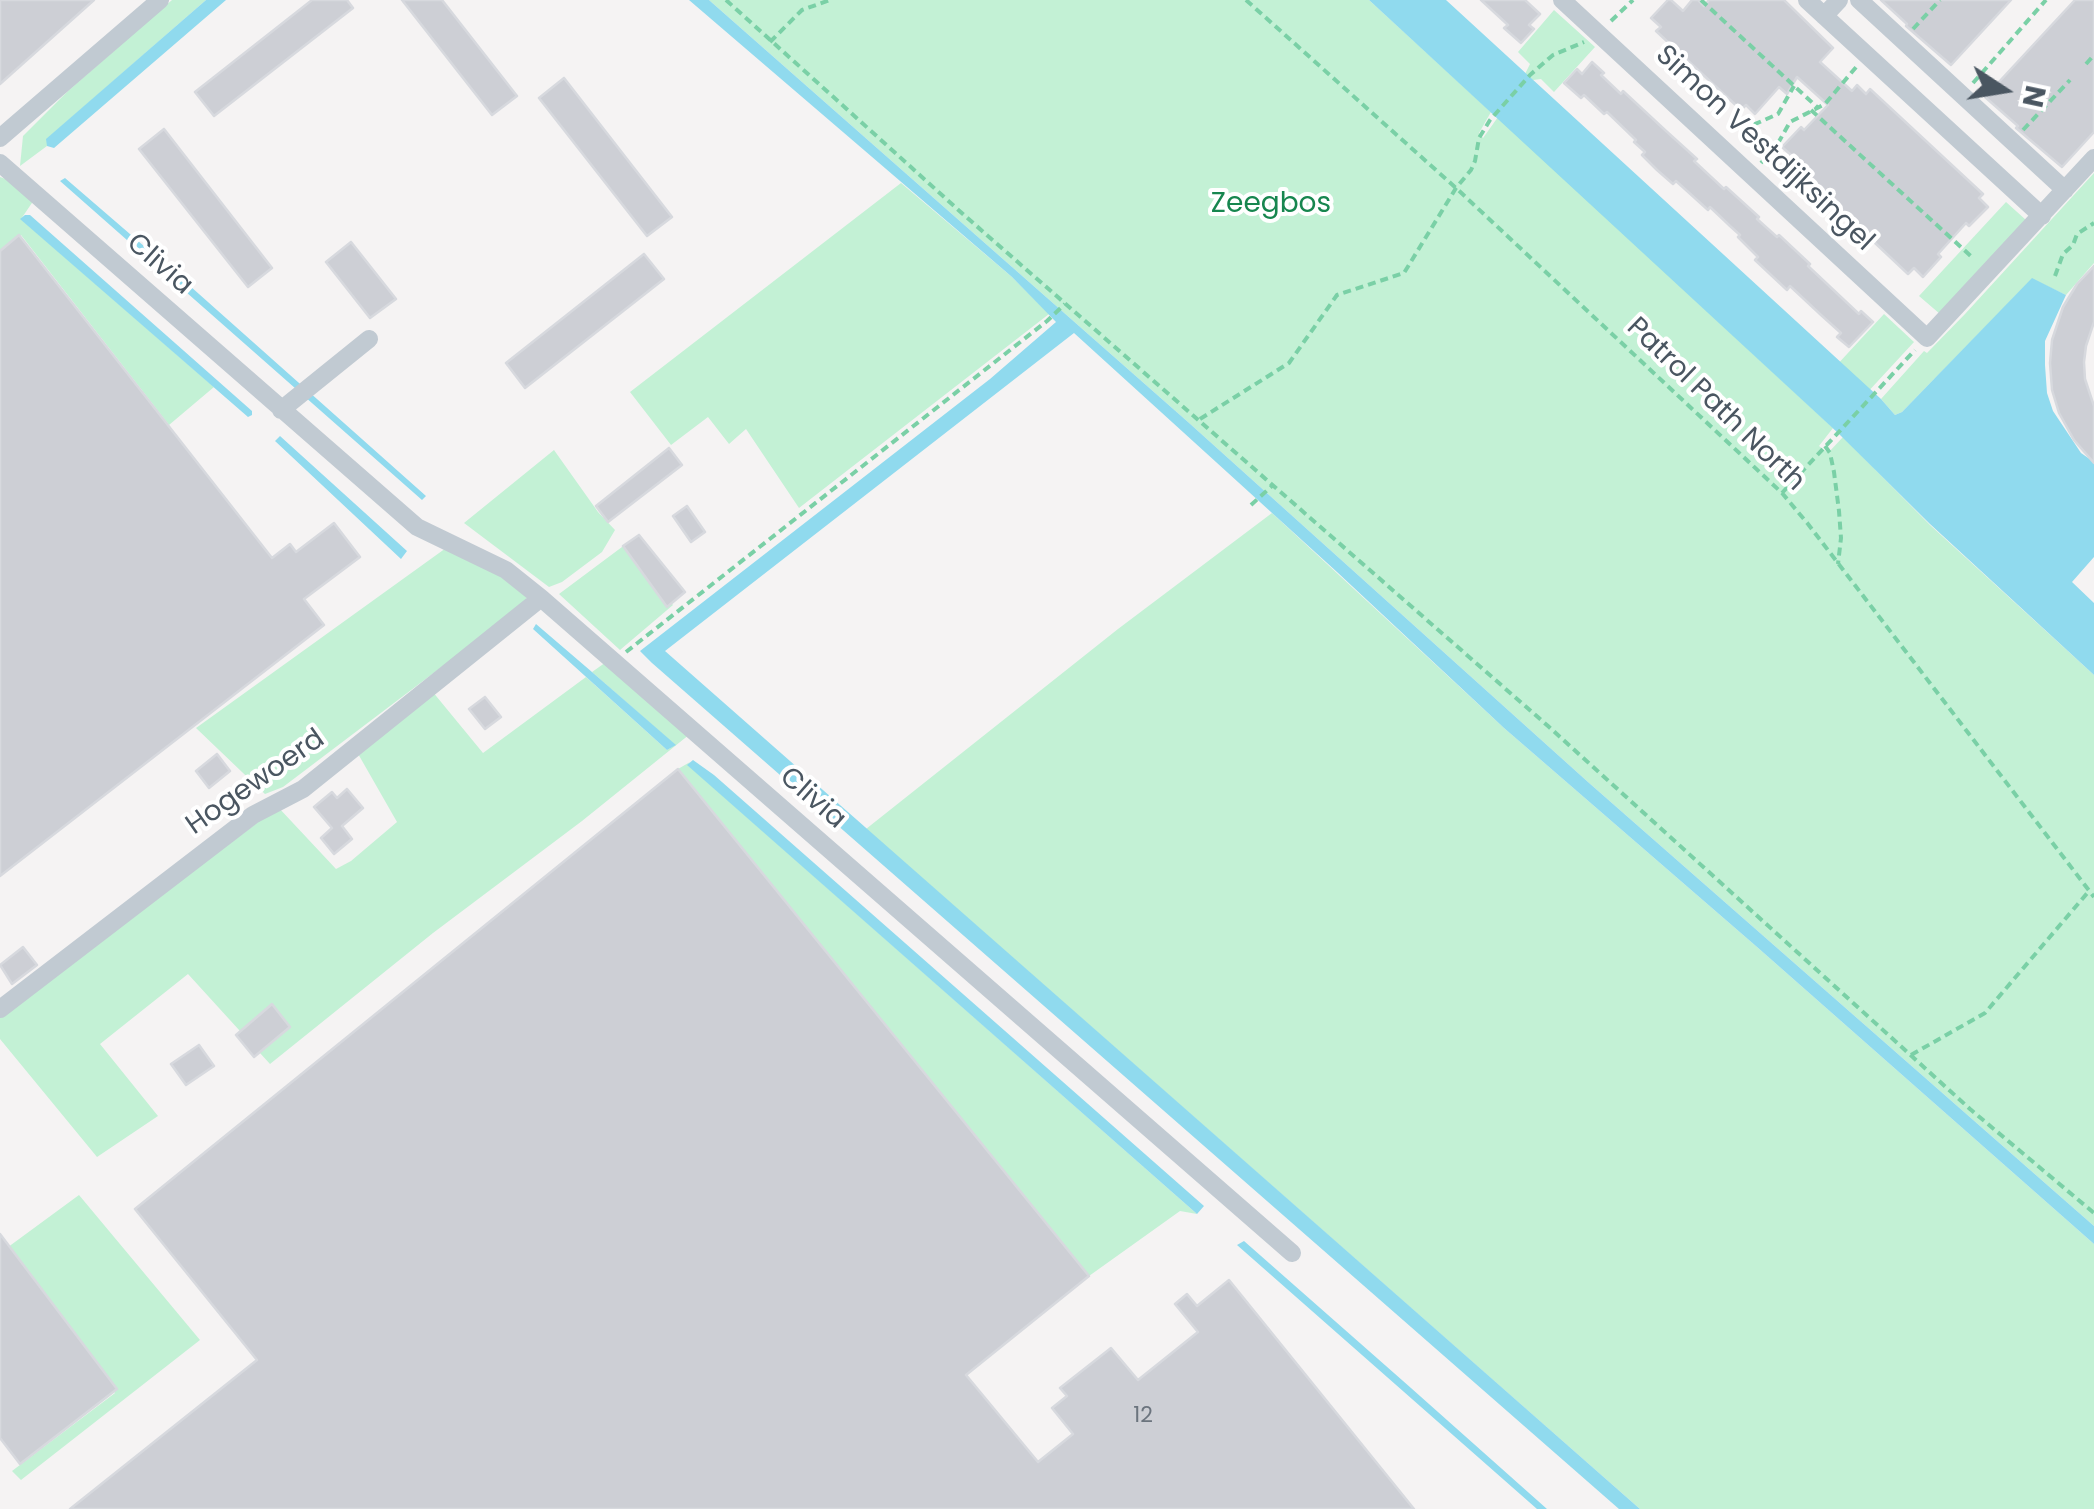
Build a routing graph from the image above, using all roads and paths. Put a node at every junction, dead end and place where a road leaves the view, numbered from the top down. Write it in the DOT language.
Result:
graph roads {
  1 [pos="160,0"];
  2 [pos="726,0"];
  3 [pos="830,0"];
  4 [pos="1246,0"];
  5 [pos="1562,0"];
  6 [pos="1633,0"];
  7 [pos="1701,0"];
  8 [pos="1807,0"];
  9 [pos="1839,0"];
  10 [pos="1859,0"];
  11 [pos="1940,0"];
  12 [pos="2046,0"];
  13 [pos="1824,16"];
  14 [pos="1598,34"];
  15 [pos="1903,40"];
  16 [pos="770,42"];
  17 [pos="1867,54"];
  18 [pos="2094,56"];
  19 [pos="2086,64"];
  20 [pos="2070,80"];
  21 [pos="1794,86"];
  22 [pos="1964,94"];
  23 [pos="1814,108"];
  24 [pos="0,138"];
  25 [pos="2013,141"];
  26 [pos="1767,156"];
  27 [pos="2094,158"];
  28 [pos="0,163"];
  29 [pos="1751,174"];
  30 [pos="1456,188"];
  31 [pos="2065,190"];
  32 [pos="2042,216"];
  33 [pos="2094,223"];
  34 [pos="1989,273"];
  35 [pos="2055,276"];
  36 [pos="1066,304"];
  37 [pos="1928,337"];
  38 [pos="369,339"];
  39 [pos="281,410"];
  40 [pos="1198,420"];
  41 [pos="1826,446"];
  42 [pos="1273,485"];
  43 [pos="1782,493"];
  44 [pos="1251,504"];
  45 [pos="1838,564"];
  46 [pos="541,598"];
  47 [pos="614,662"];
  48 [pos="2090,891"];
  49 [pos="2094,897"];
  50 [pos="0,1008"];
  51 [pos="1911,1054"];
  52 [pos="2094,1213"];
  53 [pos="1292,1253"];
  1 -- 24 [label="street"];
  2 -- 16 [label="path"];
  3 -- 16 [label="path"];
  4 -- 30 [label="path, Patrol Path North"];
  5 -- 14 [label="street, Simon Vestdijksingel"];
  6 -- 14 [label="path"];
  7 -- 21 [label="path"];
  8 -- 13 [label="street"];
  9 -- 13 [label="street"];
  10 -- 15 [label="street"];
  11 -- 15 [label="path"];
  12 -- 22 [label="path"];
  13 -- 17 [label="street"];
  14 -- 29 [label="street, Simon Vestdijksingel"];
  14 -- 30 [label="path"];
  15 -- 22 [label="street"];
  16 -- 36 [label="path"];
  17 -- 23 [label="path"];
  17 -- 32 [label="street"];
  18 -- 19 [label="path"];
  20 -- 25 [label="path"];
  21 -- 23 [label="path"];
  21 -- 26 [label="path"];
  22 -- 25 [label="street"];
  23 -- 26 [label="path"];
  23 -- 34 [label="path"];
  25 -- 31 [label="street"];
  26 -- 29 [label="path"];
  27 -- 31 [label="street"];
  28 -- 39 [label="street, Clivia"];
  29 -- 37 [label="street, Simon Vestdijksingel"];
  30 -- 40 [label="path"];
  30 -- 43 [label="path, Patrol Path North"];
  31 -- 32 [label="street"];
  32 -- 34 [label="street"];
  33 -- 35 [label="path"];
  34 -- 37 [label="street"];
  36 -- 40 [label="path"];
  36 -- 47 [label="path"];
  37 -- 41 [label="path"];
  38 -- 39 [label="street"];
  39 -- 46 [label="street, Clivia"];
  40 -- 42 [label="path"];
  41 -- 43 [label="path"];
  41 -- 45 [label="path"];
  42 -- 44 [label="path"];
  42 -- 51 [label="path"];
  43 -- 45 [label="path, Patrol Path North"];
  45 -- 48 [label="path, Patrol Path North"];
  46 -- 47 [label="street, Clivia"];
  46 -- 50 [label="street, Hogewoerd"];
  47 -- 53 [label="street, Clivia"];
  48 -- 49 [label="path, Patrol Path North"];
  48 -- 51 [label="path"];
  51 -- 52 [label="path"];
}
